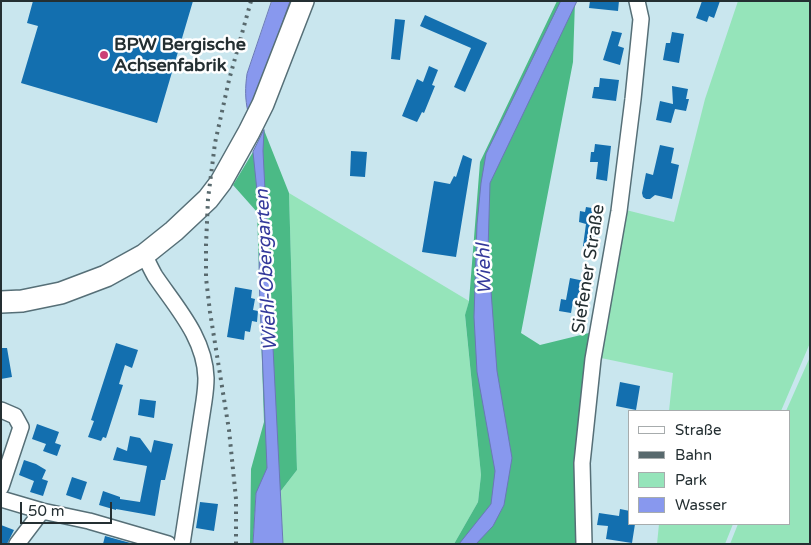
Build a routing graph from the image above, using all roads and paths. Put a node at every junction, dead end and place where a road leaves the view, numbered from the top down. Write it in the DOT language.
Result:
graph roads {
  1 [pos="303,1"];
  2 [pos="637,1"];
  3 [pos="144,256"];
  4 [pos="1,302"];
  5 [pos="1,410"];
  6 [pos="1,487"];
  7 [pos="1,499"];
  8 [pos="42,511"];
  9 [pos="17,544"];
  10 [pos="168,544"];
  11 [pos="182,544"];
  12 [pos="584,544"];
  1 -- 3 [label="street"];
  2 -- 12 [label="street, Siefener Straße"];
  3 -- 4 [label="street"];
  3 -- 11 [label="street"];
  5 -- 6 [label="street"];
  7 -- 8 [label="street"];
  8 -- 9 [label="street"];
  8 -- 10 [label="street"];
}
